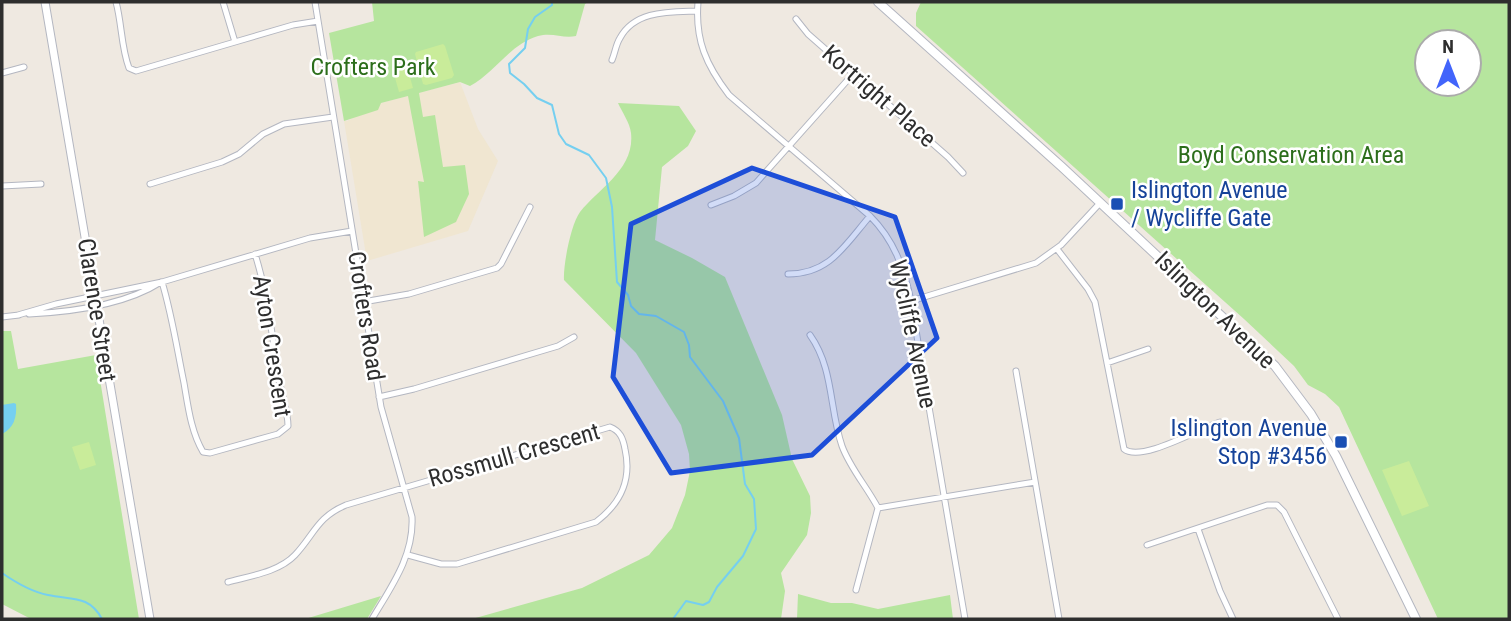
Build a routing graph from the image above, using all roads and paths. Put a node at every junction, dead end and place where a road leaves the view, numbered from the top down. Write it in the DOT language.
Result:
graph roads {
  1 [pos="45,2"];
  2 [pos="116,2"];
  3 [pos="223,2"];
  4 [pos="315,2"];
  5 [pos="698,2"];
  6 [pos="878,2"];
  7 [pos="697,11"];
  8 [pos="796,19"];
  9 [pos="318,21"];
  10 [pos="235,42"];
  11 [pos="612,60"];
  12 [pos="24,67"];
  13 [pos="2,73"];
  14 [pos="853,74"];
  15 [pos="333,117"];
  16 [pos="790,147"];
  17 [pos="963,173"];
  18 [pos="41,184"];
  19 [pos="150,184"];
  20 [pos="2,186"];
  21 [pos="1100,203"];
  22 [pos="711,205"];
  23 [pos="530,207"];
  24 [pos="870,216"];
  25 [pos="352,231"];
  26 [pos="1057,249"];
  27 [pos="255,254"];
  28 [pos="789,274"];
  29 [pos="162,282"];
  30 [pos="95,296"];
  31 [pos="911,301"];
  32 [pos="363,303"];
  33 [pos="96,306"];
  34 [pos="18,315"];
  35 [pos="2,317"];
  36 [pos="810,335"];
  37 [pos="574,337"];
  38 [pos="1148,349"];
  39 [pos="1107,363"];
  40 [pos="1016,371"];
  41 [pos="379,397"];
  42 [pos="1220,422"];
  43 [pos="1035,482"];
  44 [pos="404,488"];
  45 [pos="944,497"];
  46 [pos="877,508"];
  47 [pos="1198,529"];
  48 [pos="1147,545"];
  49 [pos="408,555"];
  50 [pos="228,582"];
  51 [pos="856,590"];
  52 [pos="150,619"];
  53 [pos="372,619"];
  54 [pos="965,619"];
  55 [pos="1059,619"];
  56 [pos="1233,619"];
  57 [pos="1338,619"];
  58 [pos="1416,619"];
  1 -- 30 [label="street, Clarence Street"];
  2 -- 10 [label="street"];
  3 -- 10 [label="street"];
  4 -- 9 [label="street, Crofters Road"];
  5 -- 7 [label="street, Wycliffe Avenue"];
  6 -- 21 [label="main road, Islington Avenue"];
  7 -- 11 [label="street"];
  7 -- 16 [label="street, Wycliffe Avenue"];
  8 -- 14 [label="street, Kortright Place"];
  9 -- 10 [label="street"];
  9 -- 15 [label="street, Crofters Road"];
  12 -- 13 [label="street"];
  14 -- 16 [label="street"];
  14 -- 17 [label="street, Kortright Place"];
  15 -- 19 [label="street"];
  15 -- 25 [label="street, Crofters Road"];
  16 -- 22 [label="street"];
  16 -- 24 [label="street, Wycliffe Avenue"];
  18 -- 20 [label="street"];
  21 -- 26 [label="street"];
  21 -- 58 [label="main road, Islington Avenue"];
  23 -- 32 [label="street"];
  24 -- 28 [label="street"];
  24 -- 31 [label="street, Wycliffe Avenue"];
  25 -- 27 [label="street"];
  25 -- 32 [label="street, Crofters Road"];
  26 -- 31 [label="street"];
  26 -- 39 [label="street"];
  27 -- 29 [label="street"];
  27 -- 29 [label="street, Ayton Crescent"];
  29 -- 30 [label="street"];
  29 -- 33 [label="street"];
  30 -- 33 [label="street, Clarence Street"];
  30 -- 34 [label="street"];
  31 -- 45 [label="street, Wycliffe Avenue"];
  32 -- 41 [label="street, Crofters Road"];
  33 -- 34 [label="street"];
  33 -- 52 [label="street, Clarence Street"];
  34 -- 35 [label="street"];
  36 -- 46 [label="street"];
  37 -- 41 [label="street"];
  38 -- 39 [label="street"];
  39 -- 42 [label="street"];
  40 -- 43 [label="street"];
  41 -- 44 [label="street, Crofters Road"];
  43 -- 45 [label="street"];
  43 -- 55 [label="street"];
  44 -- 49 [label="street, Crofters Road"];
  44 -- 49 [label="street, Rossmull Crescent"];
  44 -- 50 [label="street"];
  45 -- 46 [label="street"];
  45 -- 54 [label="street, Wycliffe Avenue"];
  46 -- 51 [label="street"];
  47 -- 48 [label="street"];
  47 -- 56 [label="street"];
  47 -- 57 [label="street"];
  49 -- 53 [label="street, Crofters Road"];
}
